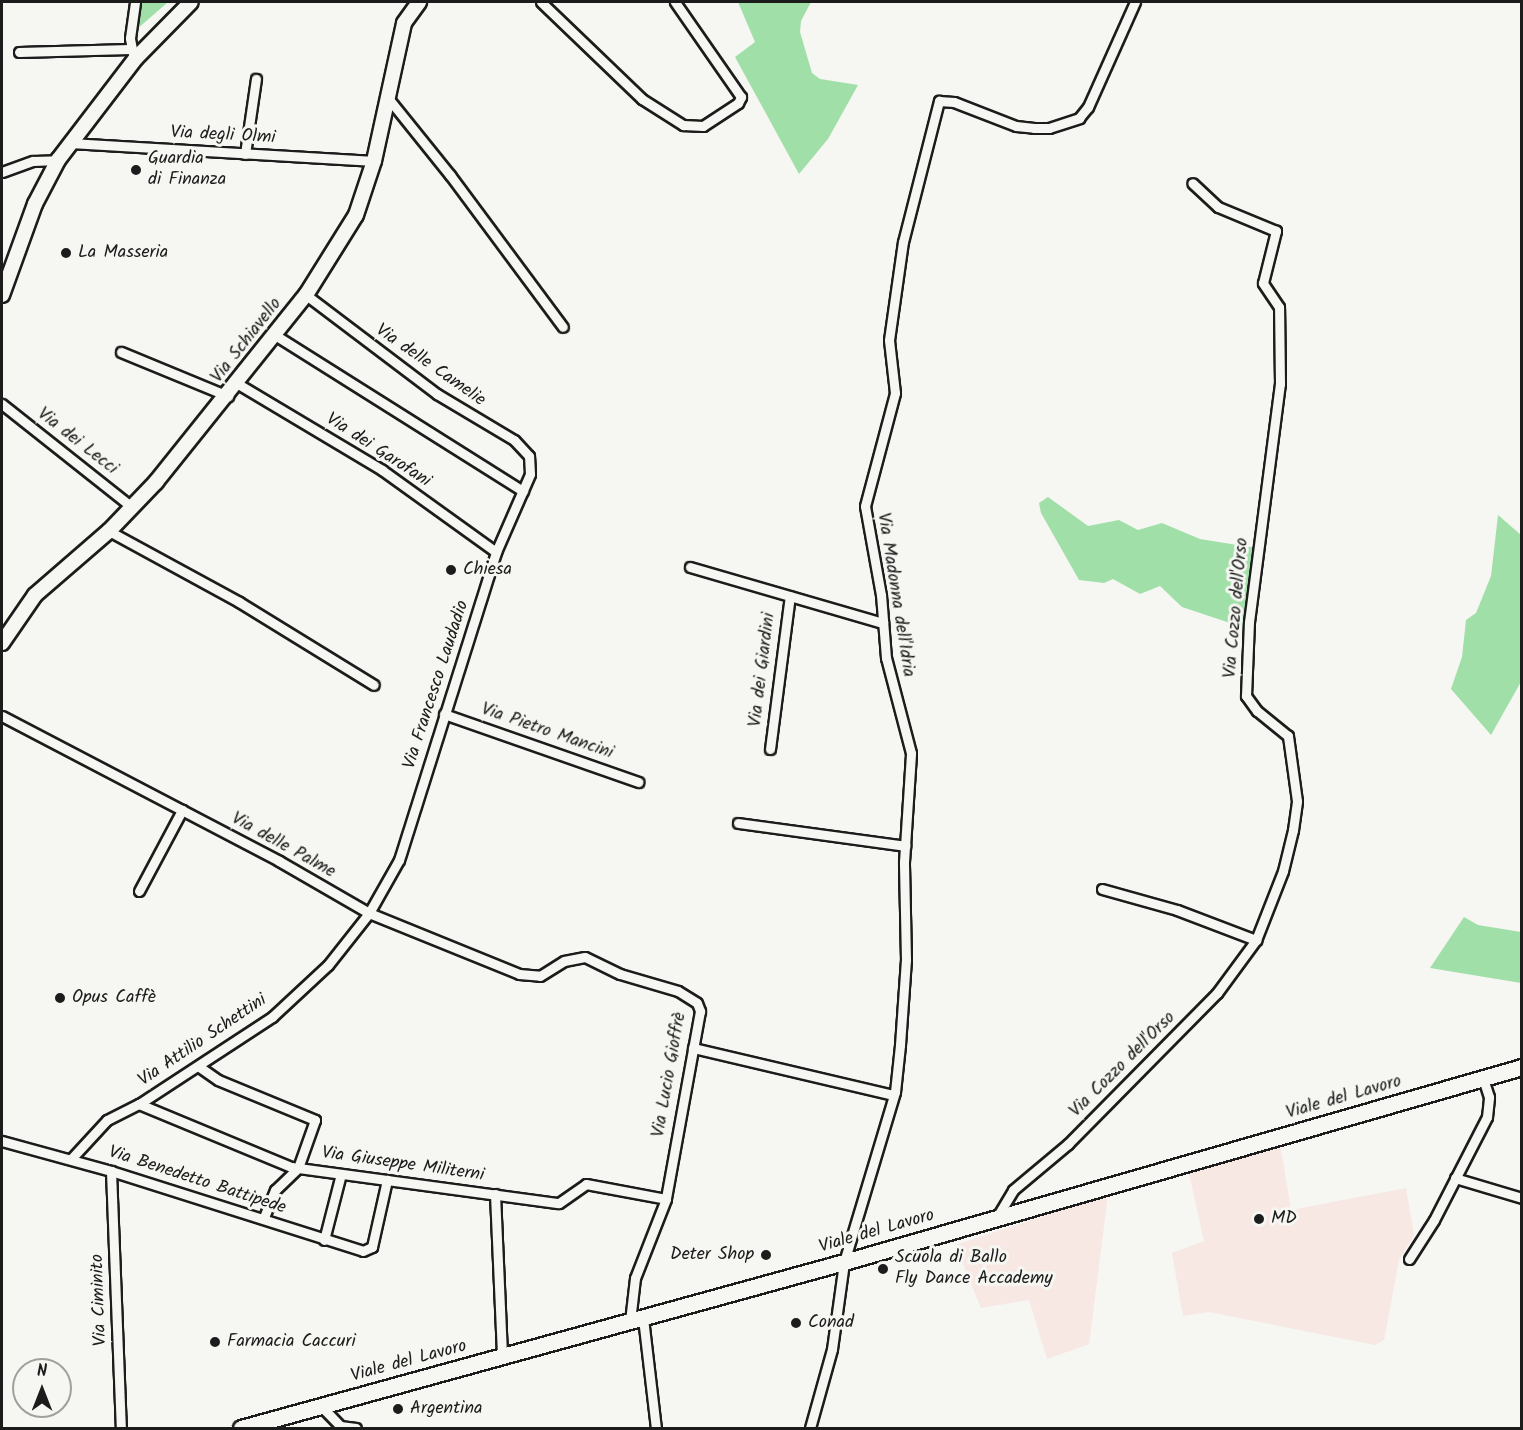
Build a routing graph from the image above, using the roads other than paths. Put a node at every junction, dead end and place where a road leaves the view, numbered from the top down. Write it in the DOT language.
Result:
graph roads {
  1 [pos="135,2"];
  2 [pos="191,2"];
  3 [pos="418,2"];
  4 [pos="541,2"];
  5 [pos="675,2"];
  6 [pos="1135,2"];
  7 [pos="19,52"];
  8 [pos="133,54"];
  9 [pos="256,79"];
  10 [pos="388,98"];
  11 [pos="70,143"];
  12 [pos="245,154"];
  13 [pos="58,160"];
  14 [pos="374,161"];
  15 [pos="2,172"];
  16 [pos="1192,183"];
  17 [pos="2,295"];
  18 [pos="306,295"];
  19 [pos="563,327"];
  20 [pos="275,334"];
  21 [pos="122,352"];
  22 [pos="238,384"];
  23 [pos="228,396"];
  24 [pos="2,404"];
  25 [pos="532,464"];
  26 [pos="523,491"];
  27 [pos="132,507"];
  28 [pos="109,531"];
  29 [pos="496,552"];
  30 [pos="690,567"];
  31 [pos="790,596"];
  32 [pos="14,623"];
  33 [pos="883,623"];
  34 [pos="2,631"];
  35 [pos="2,643"];
  36 [pos="374,685"];
  37 [pos="444,714"];
  38 [pos="2,716"];
  39 [pos="770,749"];
  40 [pos="638,782"];
  41 [pos="182,810"];
  42 [pos="738,823"];
  43 [pos="905,846"];
  44 [pos="1102,889"];
  45 [pos="139,891"];
  46 [pos="369,913"];
  47 [pos="1256,940"];
  48 [pos="693,1048"];
  49 [pos="198,1066"];
  50 [pos="1521,1067"];
  51 [pos="1483,1078"];
  52 [pos="893,1095"];
  53 [pos="139,1104"];
  54 [pos="2,1141"];
  55 [pos="19,1148"];
  56 [pos="2,1149"];
  57 [pos="72,1160"];
  58 [pos="298,1168"];
  59 [pos="111,1171"];
  60 [pos="341,1174"];
  61 [pos="1455,1178"];
  62 [pos="387,1180"];
  63 [pos="495,1194"];
  64 [pos="1521,1198"];
  65 [pos="666,1199"];
  66 [pos="997,1217"];
  67 [pos="263,1219"];
  68 [pos="324,1240"];
  69 [pos="1408,1259"];
  70 [pos="844,1262"];
  71 [pos="636,1320"];
  72 [pos="502,1356"];
  73 [pos="321,1406"];
  74 [pos="121,1428"];
  75 [pos="241,1428"];
  76 [pos="356,1428"];
  77 [pos="656,1428"];
  78 [pos="810,1428"];
  1 -- 8 [label="street"];
  2 -- 8 [label="street"];
  3 -- 10 [label="street, Via Schiavello"];
  4 -- 5 [label="street"];
  6 -- 33 [label="street, Via Madonna dell'Idria"];
  7 -- 8 [label="street"];
  8 -- 11 [label="street"];
  9 -- 12 [label="street"];
  10 -- 14 [label="street, Via Schiavello"];
  10 -- 19 [label="street"];
  11 -- 12 [label="street, Via degli Olmi"];
  11 -- 13 [label="street"];
  12 -- 14 [label="street, Via degli Olmi"];
  13 -- 15 [label="street"];
  13 -- 17 [label="street"];
  14 -- 18 [label="street, Via Schiavello"];
  16 -- 47 [label="street, Via Cozzo dell'Orso"];
  18 -- 20 [label="street, Via Schiavello"];
  18 -- 25 [label="street, Via delle Camelie"];
  20 -- 22 [label="street, Via Schiavello"];
  20 -- 26 [label="street"];
  21 -- 23 [label="street"];
  22 -- 23 [label="street, Via Schiavello"];
  22 -- 29 [label="street, Via dei Garofani"];
  23 -- 27 [label="street, Via Schiavello"];
  24 -- 27 [label="street, Via dei Lecci"];
  25 -- 26 [label="street, Via Francesco Laudadio"];
  26 -- 29 [label="street, Via Francesco Laudadio"];
  27 -- 28 [label="street, Via Schiavello"];
  28 -- 32 [label="street, Via Schiavello"];
  28 -- 36 [label="street"];
  29 -- 37 [label="street, Via Francesco Laudadio"];
  30 -- 31 [label="street"];
  31 -- 33 [label="street"];
  31 -- 39 [label="street, Via dei Giardini"];
  32 -- 34 [label="street"];
  32 -- 35 [label="street, Via Schiavello"];
  33 -- 43 [label="street, Via Madonna dell'Idria"];
  37 -- 40 [label="street, Via Pietro Mancini"];
  37 -- 46 [label="street, Via Francesco Laudadio"];
  38 -- 41 [label="street, Via delle Palme"];
  41 -- 45 [label="street"];
  41 -- 46 [label="street, Via delle Palme"];
  42 -- 43 [label="street"];
  43 -- 52 [label="street, Via Madonna dell'Idria"];
  44 -- 47 [label="street"];
  46 -- 48 [label="street, Via Lucio Gioffrè"];
  46 -- 49 [label="street, Via Attilio Schettini"];
  47 -- 66 [label="street, Via Cozzo dell'Orso"];
  48 -- 52 [label="street"];
  48 -- 65 [label="street, Via Lucio Gioffrè"];
  49 -- 53 [label="street, Via Attilio Schettini"];
  49 -- 58 [label="street"];
  50 -- 51 [label="main road, Viale del Lavoro"];
  51 -- 61 [label="street"];
  51 -- 66 [label="main road, Viale del Lavoro"];
  52 -- 70 [label="street, Via Madonna dell'Idria"];
  53 -- 57 [label="street, Via Attilio Schettini"];
  53 -- 58 [label="street, Via Giuseppe Militerni"];
  54 -- 55 [label="street"];
  55 -- 56 [label="street"];
  55 -- 57 [label="street, Via Benedetto Battipede"];
  57 -- 59 [label="street, Via Benedetto Battipede"];
  58 -- 60 [label="street, Via Giuseppe Militerni"];
  58 -- 67 [label="street"];
  59 -- 67 [label="street, Via Benedetto Battipede"];
  59 -- 74 [label="street, Via Ciminito"];
  60 -- 62 [label="street, Via Giuseppe Militerni"];
  60 -- 68 [label="street"];
  61 -- 64 [label="street"];
  61 -- 69 [label="street"];
  62 -- 63 [label="street, Via Giuseppe Militerni"];
  62 -- 68 [label="street, Via Benedetto Battipede"];
  63 -- 65 [label="street, Via Giuseppe Militerni"];
  63 -- 72 [label="street"];
  65 -- 71 [label="street, Via Lucio Gioffrè"];
  66 -- 70 [label="main road, Viale del Lavoro"];
  67 -- 68 [label="street, Via Benedetto Battipede"];
  70 -- 71 [label="main road, Viale del Lavoro"];
  70 -- 78 [label="street, Via Madonna dell'Idria"];
  71 -- 72 [label="main road, Viale del Lavoro"];
  71 -- 77 [label="street, Via Lucio Gioffrè"];
  72 -- 73 [label="main road, Viale del Lavoro"];
  73 -- 75 [label="main road, Viale del Lavoro"];
  73 -- 76 [label="street"];
}
